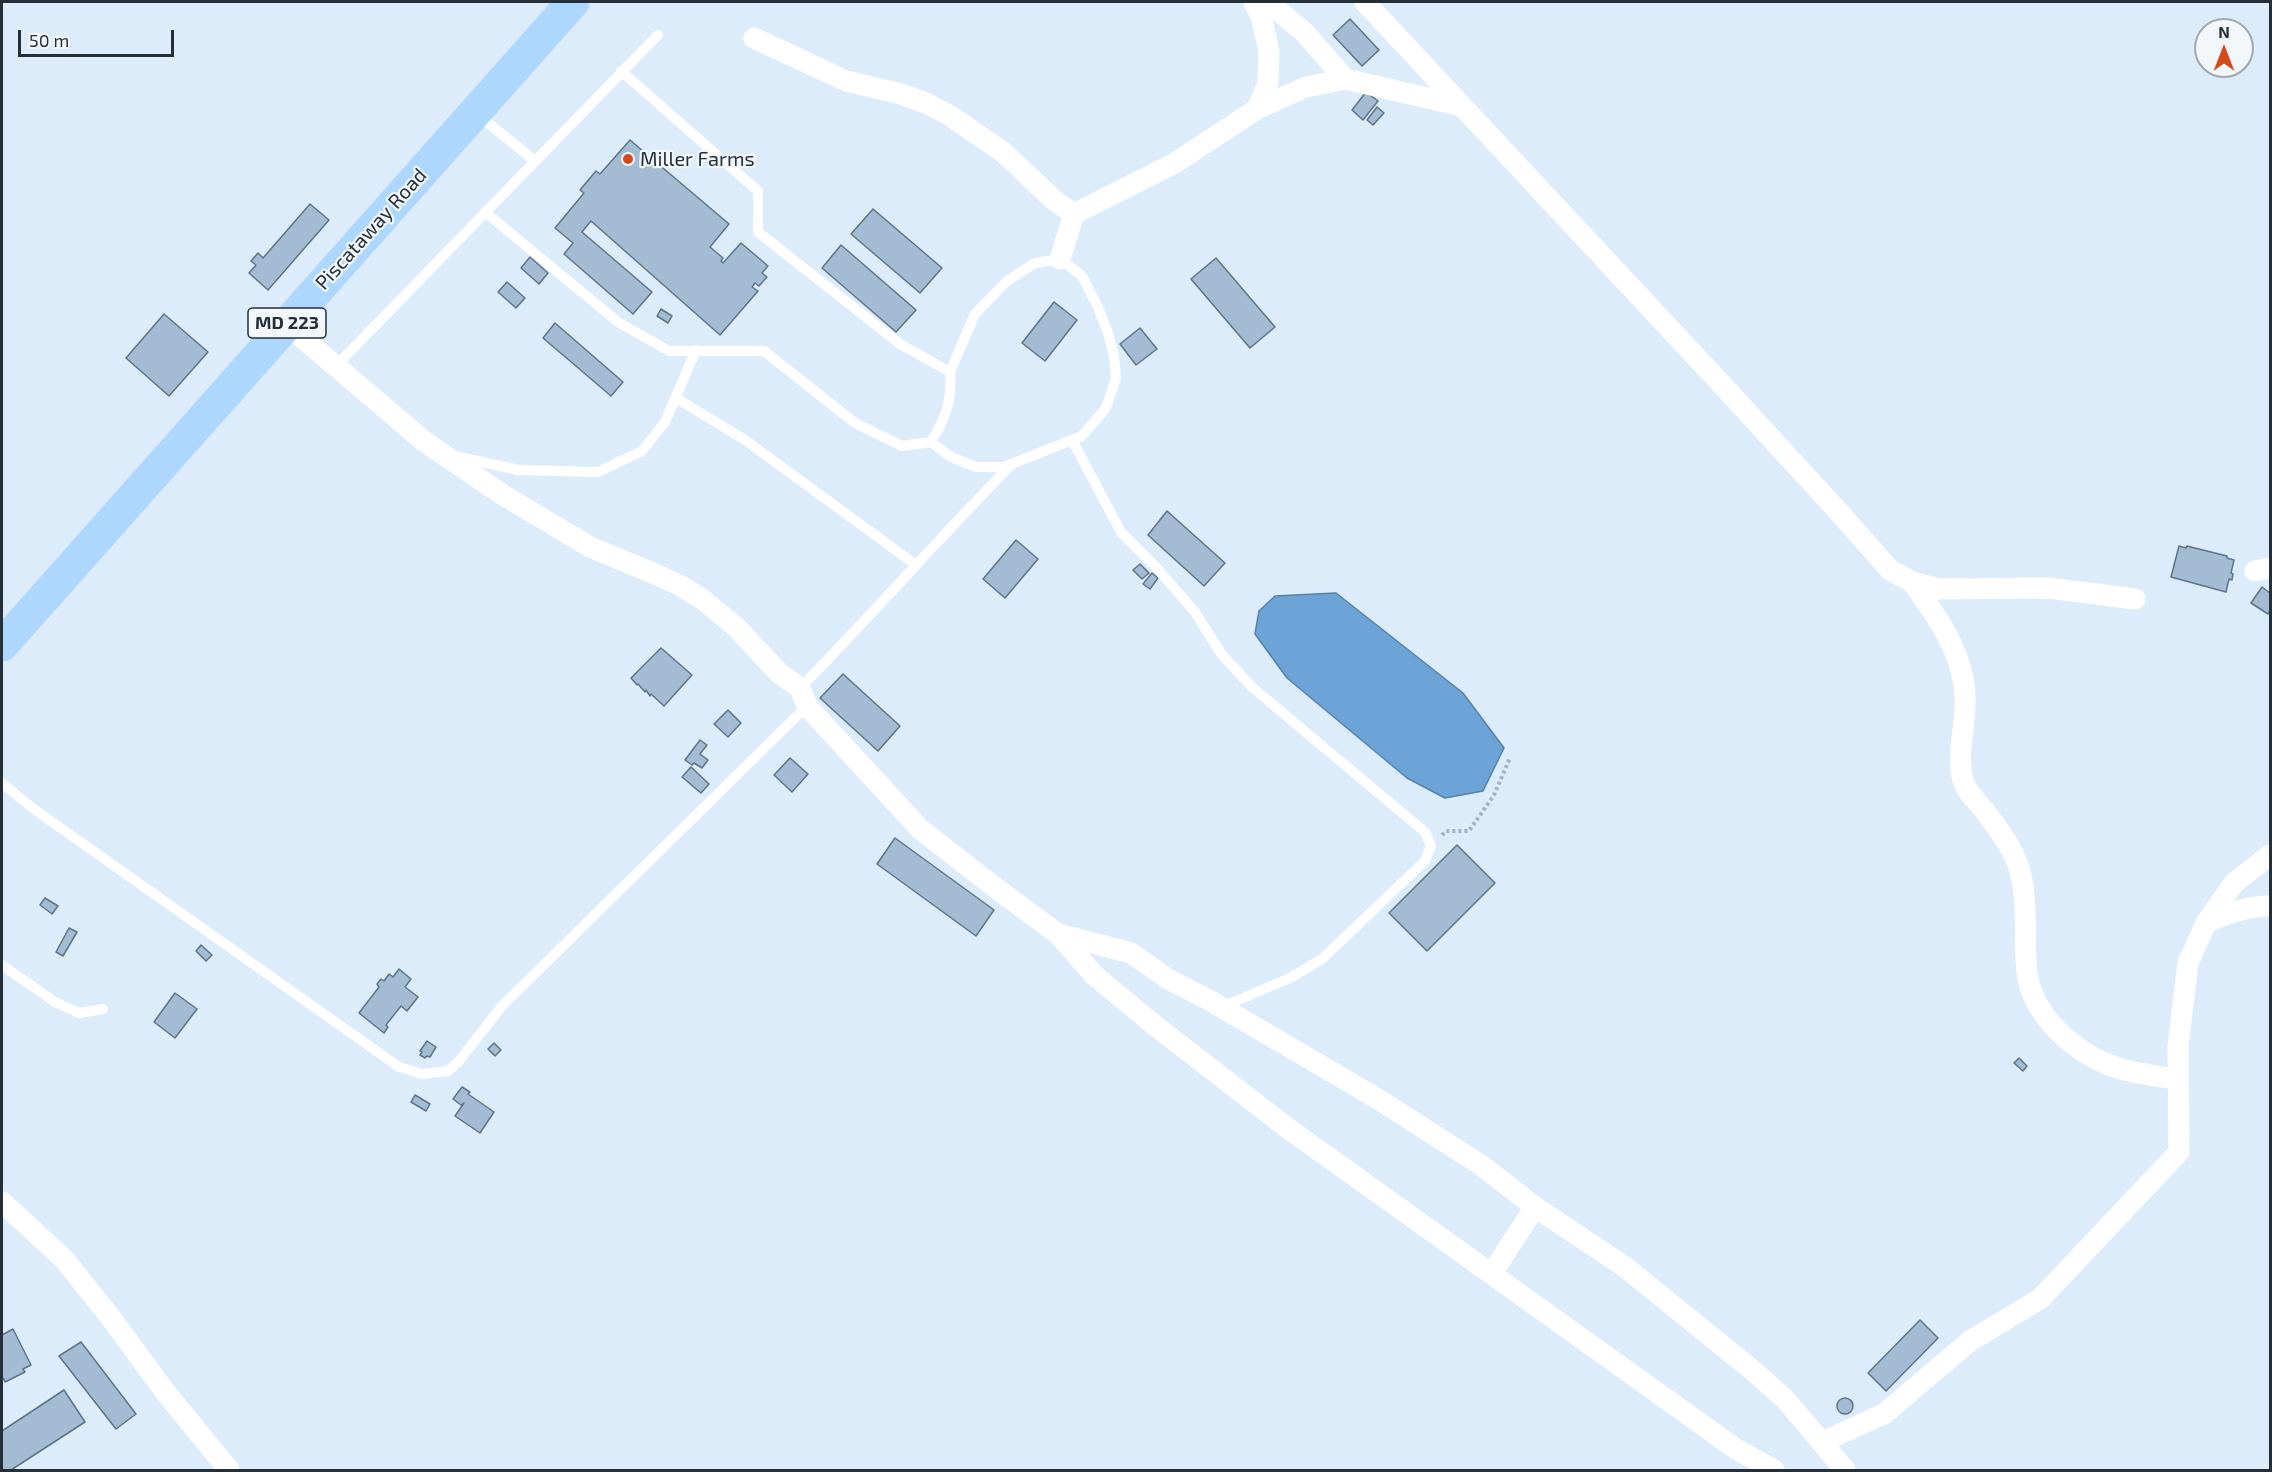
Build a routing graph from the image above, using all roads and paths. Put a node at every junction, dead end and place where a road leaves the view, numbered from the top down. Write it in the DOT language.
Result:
graph roads {
  1 [pos="573,2"];
  2 [pos="1254,2"];
  3 [pos="1268,2"];
  4 [pos="1365,2"];
  5 [pos="658,35"];
  6 [pos="754,38"];
  7 [pos="621,71"];
  8 [pos="1345,79"];
  9 [pos="1462,106"];
  10 [pos="1257,109"];
  11 [pos="475,112"];
  12 [pos="535,161"];
  13 [pos="485,212"];
  14 [pos="1074,214"];
  15 [pos="1060,259"];
  16 [pos="286,324"];
  17 [pos="696,350"];
  18 [pos="335,367"];
  19 [pos="950,372"];
  20 [pos="676,398"];
  21 [pos="1072,440"];
  22 [pos="931,442"];
  23 [pos="440,453"];
  24 [pos="1013,463"];
  25 [pos="916,565"];
  26 [pos="1912,582"];
  27 [pos="2134,599"];
  28 [pos="2,645"];
  29 [pos="804,697"];
  30 [pos="1510,759"];
  31 [pos="2,783"];
  32 [pos="1431,846"];
  33 [pos="2271,855"];
  34 [pos="2271,906"];
  35 [pos="2206,923"];
  36 [pos="1058,934"];
  37 [pos="2,965"];
  38 [pos="1221,1008"];
  39 [pos="104,1009"];
  40 [pos="2177,1079"];
  41 [pos="2,1202"];
  42 [pos="1535,1207"];
  43 [pos="1492,1273"];
  44 [pos="1822,1442"];
  45 [pos="229,1470"];
  46 [pos="1774,1470"];
  47 [pos="1845,1470"];
  1 -- 11 [label="main road, Piscataway Road / MD 223"];
  2 -- 10 [label="street"];
  3 -- 8 [label="street"];
  4 -- 9 [label="street"];
  5 -- 7 [label="lane"];
  6 -- 14 [label="street"];
  7 -- 12 [label="lane"];
  7 -- 19 [label="lane"];
  8 -- 9 [label="street"];
  8 -- 10 [label="street"];
  9 -- 26 [label="street"];
  10 -- 14 [label="street"];
  11 -- 12 [label="lane"];
  11 -- 16 [label="main road, Piscataway Road / MD 223"];
  12 -- 13 [label="lane"];
  13 -- 17 [label="lane"];
  13 -- 18 [label="lane"];
  14 -- 15 [label="street"];
  15 -- 19 [label="lane"];
  15 -- 21 [label="lane"];
  16 -- 18 [label="street"];
  16 -- 28 [label="main road, Piscataway Road / MD 223"];
  17 -- 20 [label="lane"];
  17 -- 22 [label="lane"];
  18 -- 23 [label="street"];
  19 -- 22 [label="lane"];
  20 -- 23 [label="lane"];
  20 -- 25 [label="lane"];
  21 -- 24 [label="lane"];
  21 -- 32 [label="lane"];
  22 -- 24 [label="lane"];
  23 -- 29 [label="street"];
  24 -- 25 [label="lane"];
  25 -- 29 [label="lane"];
  26 -- 27 [label="street"];
  26 -- 40 [label="street"];
  29 -- 31 [label="lane"];
  29 -- 36 [label="street"];
  30 -- 32 [label="path"];
  32 -- 38 [label="lane"];
  33 -- 35 [label="street"];
  34 -- 35 [label="street"];
  35 -- 40 [label="street"];
  36 -- 38 [label="street"];
  36 -- 43 [label="street"];
  37 -- 39 [label="lane"];
  38 -- 42 [label="street"];
  40 -- 44 [label="street"];
  41 -- 45 [label="street"];
  42 -- 43 [label="street"];
  42 -- 44 [label="street"];
  43 -- 46 [label="street"];
  44 -- 47 [label="street"];
}
